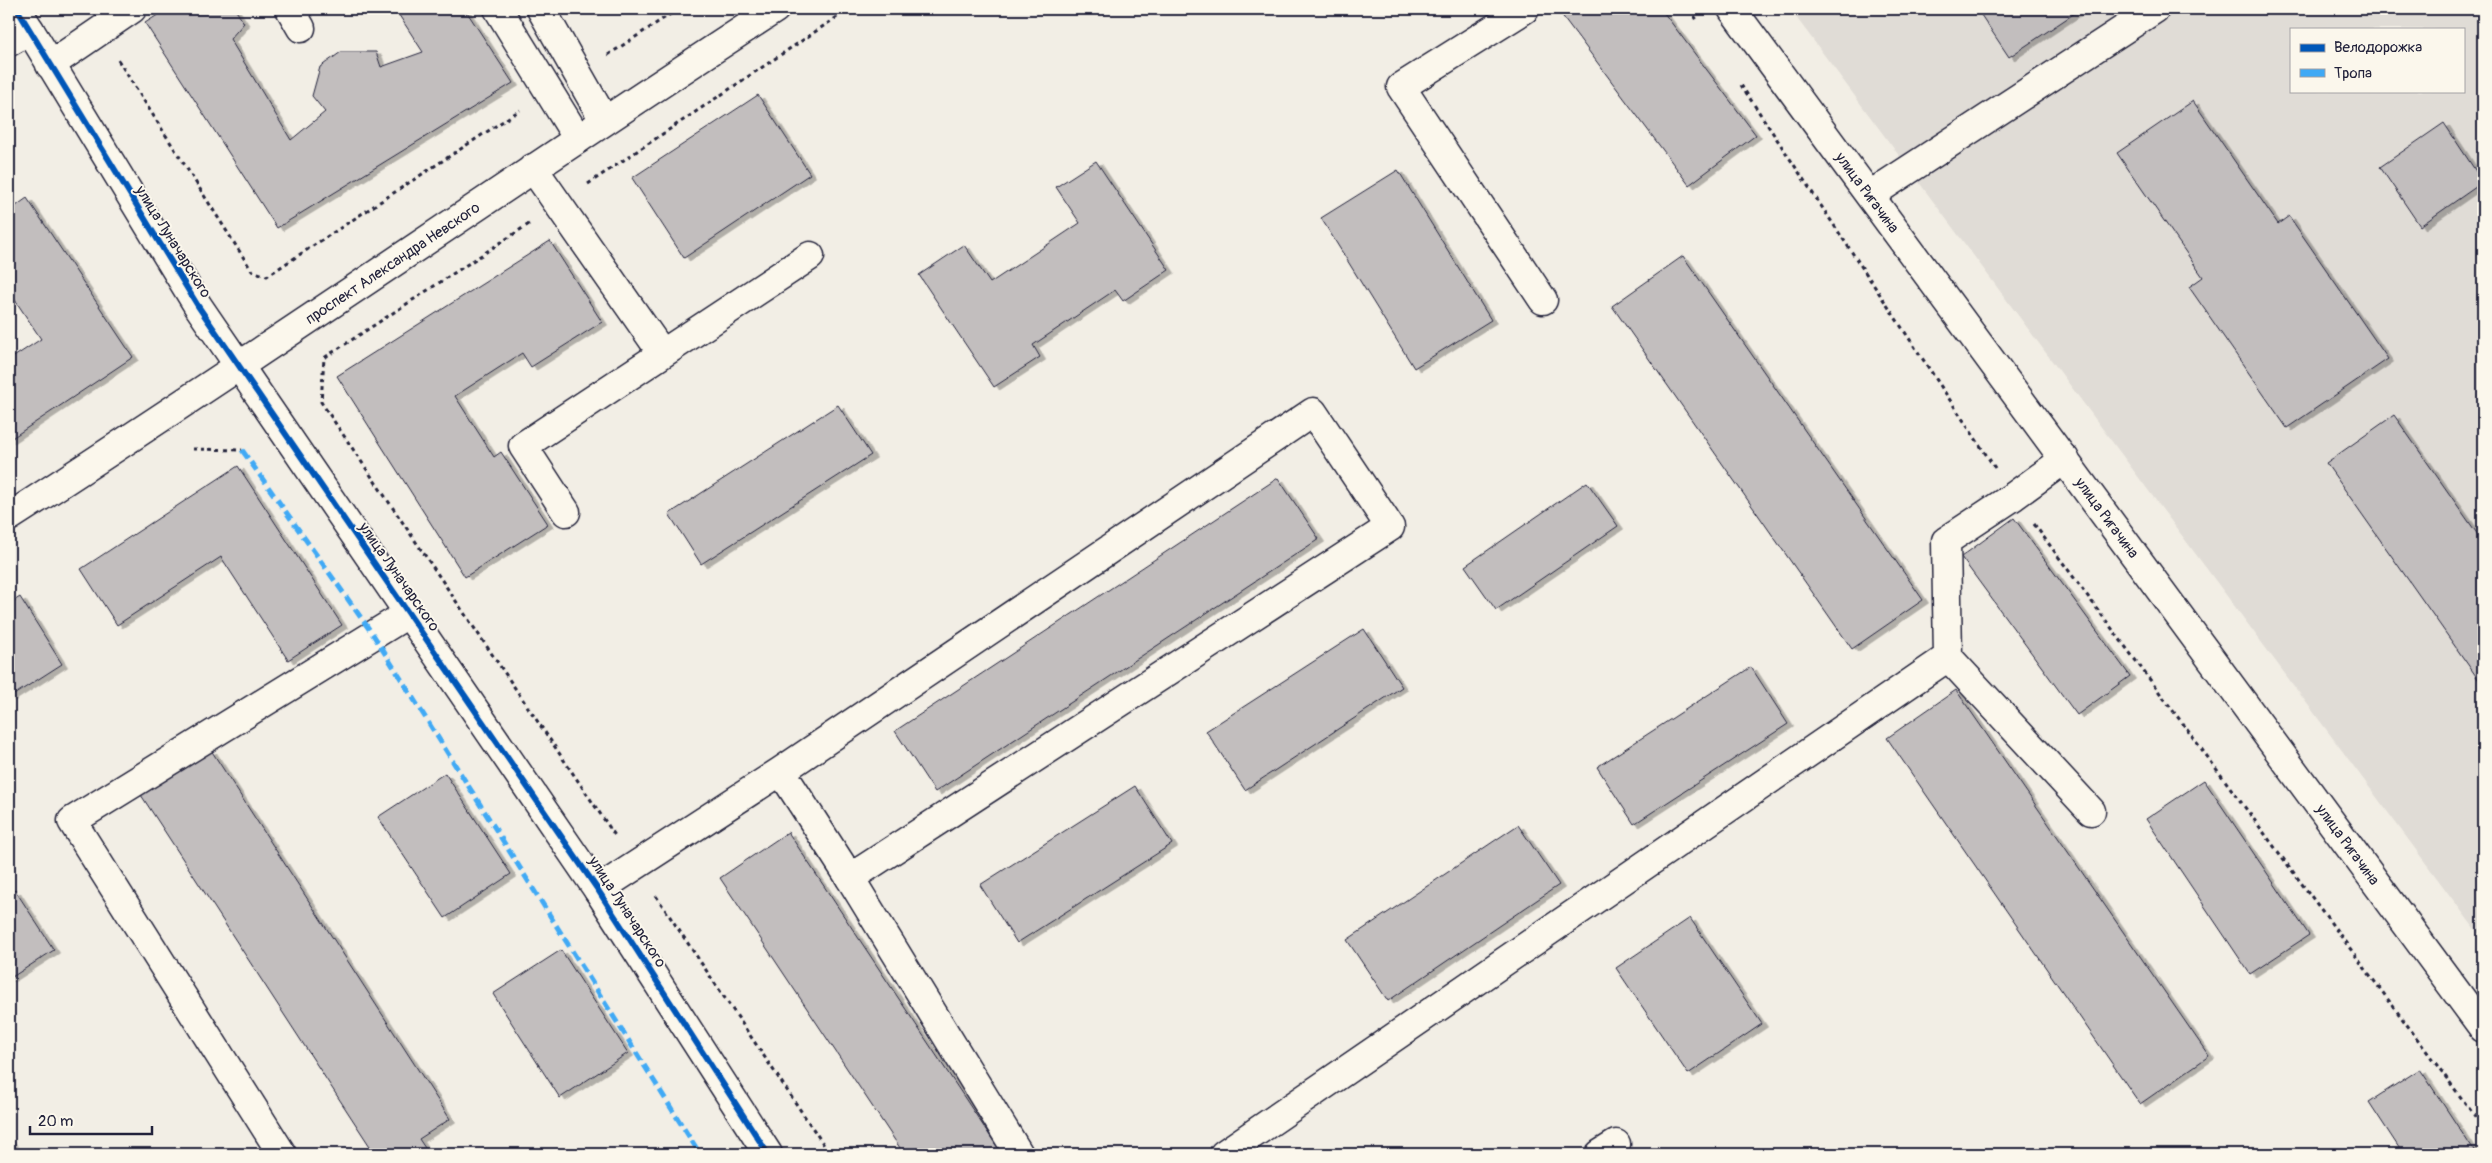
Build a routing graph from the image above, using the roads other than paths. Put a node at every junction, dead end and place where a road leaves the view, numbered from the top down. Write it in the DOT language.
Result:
graph roads {
  1 [pos="132,9"];
  2 [pos="498,9"];
  3 [pos="540,9"];
  4 [pos="775,9"];
  5 [pos="1525,9"];
  6 [pos="1732,9"];
  7 [pos="2155,9"];
  8 [pos="19,27"];
  9 [pos="50,65"];
  10 [pos="604,120"];
  11 [pos="578,139"];
  12 [pos="533,168"];
  13 [pos="1870,195"];
  14 [pos="810,256"];
  15 [pos="1543,300"];
  16 [pos="662,353"];
  17 [pos="238,367"];
  18 [pos="2065,459"];
  19 [pos="566,512"];
  20 [pos="9,517"];
  21 [pos="409,613"];
  22 [pos="1948,657"];
  23 [pos="781,772"];
  24 [pos="2092,811"];
  25 [pos="850,878"];
  26 [pos="598,890"];
  27 [pos="2483,1028"];
  28 [pos="282,1154"];
  29 [pos="768,1154"];
  30 [pos="1019,1154"];
  31 [pos="1224,1154"];
  1 -- 9 [label="main road"];
  2 -- 11 [label="main road"];
  3 -- 10 [label="main road"];
  4 -- 10 [label="main road, проспект Александра Невского"];
  5 -- 15 [label="main road"];
  6 -- 13 [label="main road, улица Ригачина"];
  7 -- 13 [label="main road"];
  8 -- 9 [label="main road, улица Луначарского"];
  9 -- 17 [label="main road, улица Луначарского"];
  10 -- 11 [label="main road, проспект Александра Невского"];
  11 -- 12 [label="main road, проспект Александра Невского"];
  12 -- 16 [label="main road"];
  12 -- 17 [label="main road, проспект Александра Невского"];
  13 -- 18 [label="main road, улица Ригачина"];
  14 -- 16 [label="main road"];
  16 -- 19 [label="main road"];
  17 -- 20 [label="main road, проспект Александра Невского"];
  17 -- 21 [label="main road, улица Луначарского"];
  18 -- 22 [label="main road"];
  18 -- 27 [label="main road, улица Ригачина"];
  21 -- 26 [label="main road, улица Луначарского"];
  21 -- 28 [label="main road"];
  22 -- 24 [label="main road"];
  22 -- 31 [label="main road"];
  23 -- 25 [label="main road"];
  23 -- 25 [label="main road"];
  23 -- 26 [label="main road"];
  25 -- 30 [label="main road"];
  26 -- 29 [label="main road, улица Луначарского"];
}
